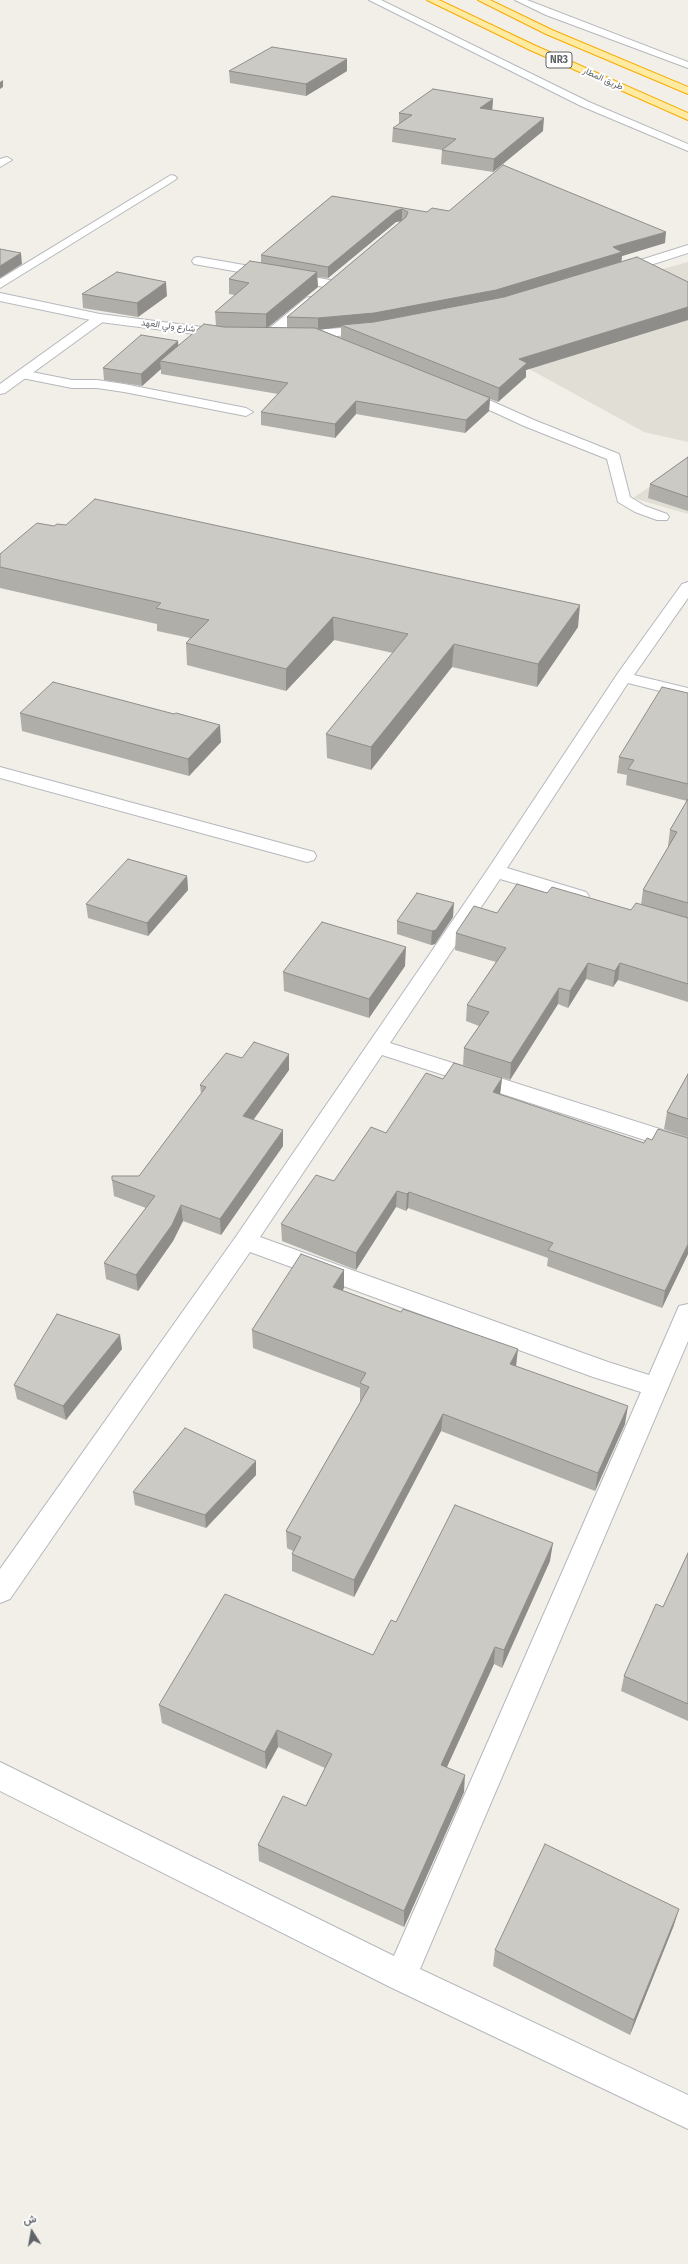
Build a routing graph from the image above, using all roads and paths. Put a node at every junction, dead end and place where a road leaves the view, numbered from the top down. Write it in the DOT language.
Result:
graph roads {
  1 [pos="374,0"];
  2 [pos="432,0"];
  3 [pos="483,0"];
  4 [pos="520,0"];
  5 [pos="579,45"];
  6 [pos="688,65"];
  7 [pos="688,81"];
  8 [pos="688,91"];
  9 [pos="688,117"];
  10 [pos="688,148"];
  11 [pos="171,178"];
  12 [pos="688,249"];
  13 [pos="198,261"];
  14 [pos="342,274"];
  15 [pos="605,275"];
  16 [pos="0,284"];
  17 [pos="330,284"];
  18 [pos="0,297"];
  19 [pos="100,318"];
  20 [pos="381,328"];
  21 [pos="240,334"];
  22 [pos="256,334"];
  23 [pos="271,334"];
  24 [pos="318,335"];
  25 [pos="346,347"];
  26 [pos="22,374"];
  27 [pos="446,386"];
  28 [pos="0,390"];
  29 [pos="246,412"];
  30 [pos="662,517"];
  31 [pos="688,587"];
  32 [pos="624,677"];
  33 [pos="688,693"];
  34 [pos="0,772"];
  35 [pos="307,856"];
  36 [pos="496,871"];
  37 [pos="596,900"];
  38 [pos="378,1046"];
  39 [pos="688,1146"];
  40 [pos="245,1241"];
  41 [pos="688,1313"];
  42 [pos="656,1387"];
  43 [pos="0,1591"];
  44 [pos="0,1776"];
  45 [pos="401,1976"];
  46 [pos="688,2112"];
  1 -- 10 [label="street"];
  2 -- 9 [label="highway, طريق المطار / NR3"];
  3 -- 5 [label="highway, طريق المطار / NR3"];
  4 -- 6 [label="street"];
  5 -- 7 [label="highway"];
  5 -- 8 [label="highway, طريق المطار / NR3"];
  11 -- 16 [label="street"];
  12 -- 15 [label="street"];
  13 -- 17 [label="street"];
  14 -- 17 [label="street"];
  17 -- 23 [label="street"];
  18 -- 19 [label="street, شارع ولي العهد"];
  19 -- 21 [label="street, شارع ولي العهد"];
  19 -- 26 [label="street"];
  20 -- 24 [label="street"];
  22 -- 23 [label="street"];
  23 -- 24 [label="street"];
  24 -- 25 [label="street"];
  26 -- 28 [label="street"];
  26 -- 29 [label="street"];
  27 -- 30 [label="street"];
  31 -- 32 [label="street"];
  32 -- 33 [label="street"];
  32 -- 36 [label="street"];
  34 -- 35 [label="street"];
  36 -- 37 [label="street"];
  36 -- 38 [label="street"];
  38 -- 39 [label="street"];
  38 -- 40 [label="street"];
  40 -- 42 [label="street"];
  40 -- 43 [label="street"];
  41 -- 42 [label="street"];
  42 -- 45 [label="street"];
  44 -- 45 [label="street"];
  45 -- 46 [label="street"];
}
